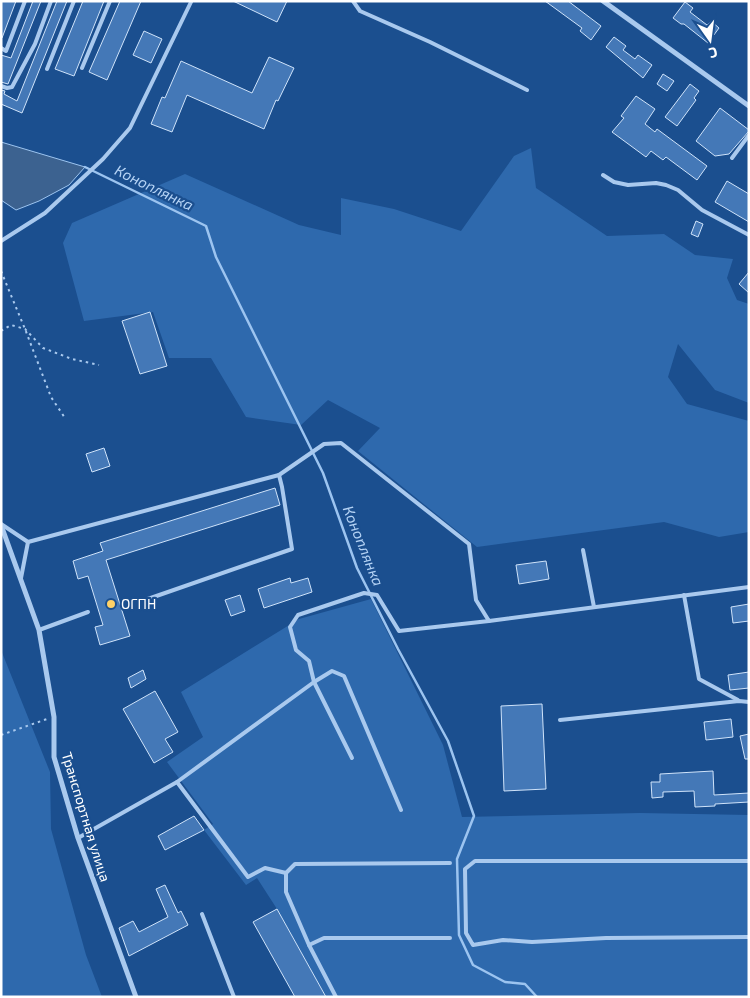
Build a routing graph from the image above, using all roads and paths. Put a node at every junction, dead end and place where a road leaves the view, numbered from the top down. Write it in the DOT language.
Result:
graph roads {
  1 [pos="25,1"];
  2 [pos="51,1"];
  3 [pos="74,1"];
  4 [pos="110,1"];
  5 [pos="353,1"];
  6 [pos="602,1"];
  7 [pos="191,2"];
  8 [pos="1,48"];
  9 [pos="82,68"];
  10 [pos="47,69"];
  11 [pos="1,86"];
  12 [pos="527,90"];
  13 [pos="749,106"];
  14 [pos="749,135"];
  15 [pos="732,158"];
  16 [pos="603,175"];
  17 [pos="749,235"];
  18 [pos="1,241"];
  19 [pos="1,271"];
  20 [pos="26,329"];
  21 [pos="1,331"];
  22 [pos="99,365"];
  23 [pos="65,418"];
  24 [pos="279,475"];
  25 [pos="1,524"];
  26 [pos="28,542"];
  27 [pos="583,550"];
  28 [pos="21,578"];
  29 [pos="749,587"];
  30 [pos="684,595"];
  31 [pos="142,601"];
  32 [pos="594,607"];
  33 [pos="88,612"];
  34 [pos="489,621"];
  35 [pos="39,630"];
  36 [pos="314,682"];
  37 [pos="739,701"];
  38 [pos="749,702"];
  39 [pos="54,717"];
  40 [pos="560,720"];
  41 [pos="1,735"];
  42 [pos="352,758"];
  43 [pos="177,782"];
  44 [pos="401,810"];
  45 [pos="78,838"];
  46 [pos="749,861"];
  47 [pos="450,863"];
  48 [pos="286,873"];
  49 [pos="202,914"];
  50 [pos="749,937"];
  51 [pos="450,938"];
  52 [pos="309,945"];
  53 [pos="136,997"];
  54 [pos="234,997"];
  55 [pos="336,997"];
  1 -- 8 [label="lane"];
  2 -- 11 [label="lane"];
  3 -- 10 [label="lane"];
  4 -- 9 [label="lane"];
  5 -- 12 [label="lane"];
  6 -- 13 [label="street"];
  7 -- 18 [label="lane"];
  14 -- 15 [label="lane"];
  16 -- 17 [label="lane"];
  19 -- 20 [label="path"];
  20 -- 21 [label="path"];
  20 -- 22 [label="path"];
  20 -- 23 [label="path"];
  24 -- 26 [label="lane"];
  24 -- 31 [label="lane"];
  24 -- 34 [label="lane"];
  25 -- 26 [label="lane"];
  25 -- 28 [label="street, Транспортная улица"];
  26 -- 28 [label="lane"];
  27 -- 32 [label="lane"];
  28 -- 35 [label="street, Транспортная улица"];
  29 -- 30 [label="lane"];
  30 -- 32 [label="lane"];
  30 -- 37 [label="lane"];
  32 -- 34 [label="lane"];
  33 -- 35 [label="lane"];
  34 -- 36 [label="lane"];
  35 -- 39 [label="street, Транспортная улица"];
  36 -- 42 [label="lane"];
  36 -- 43 [label="lane"];
  36 -- 44 [label="lane"];
  37 -- 38 [label="lane"];
  37 -- 40 [label="lane"];
  39 -- 41 [label="path"];
  39 -- 45 [label="street, Транспортная улица"];
  43 -- 45 [label="lane"];
  43 -- 48 [label="lane"];
  45 -- 53 [label="street, Транспортная улица"];
  46 -- 50 [label="lane"];
  47 -- 48 [label="lane"];
  48 -- 52 [label="lane"];
  49 -- 54 [label="lane"];
  51 -- 52 [label="lane"];
  52 -- 55 [label="lane"];
}
